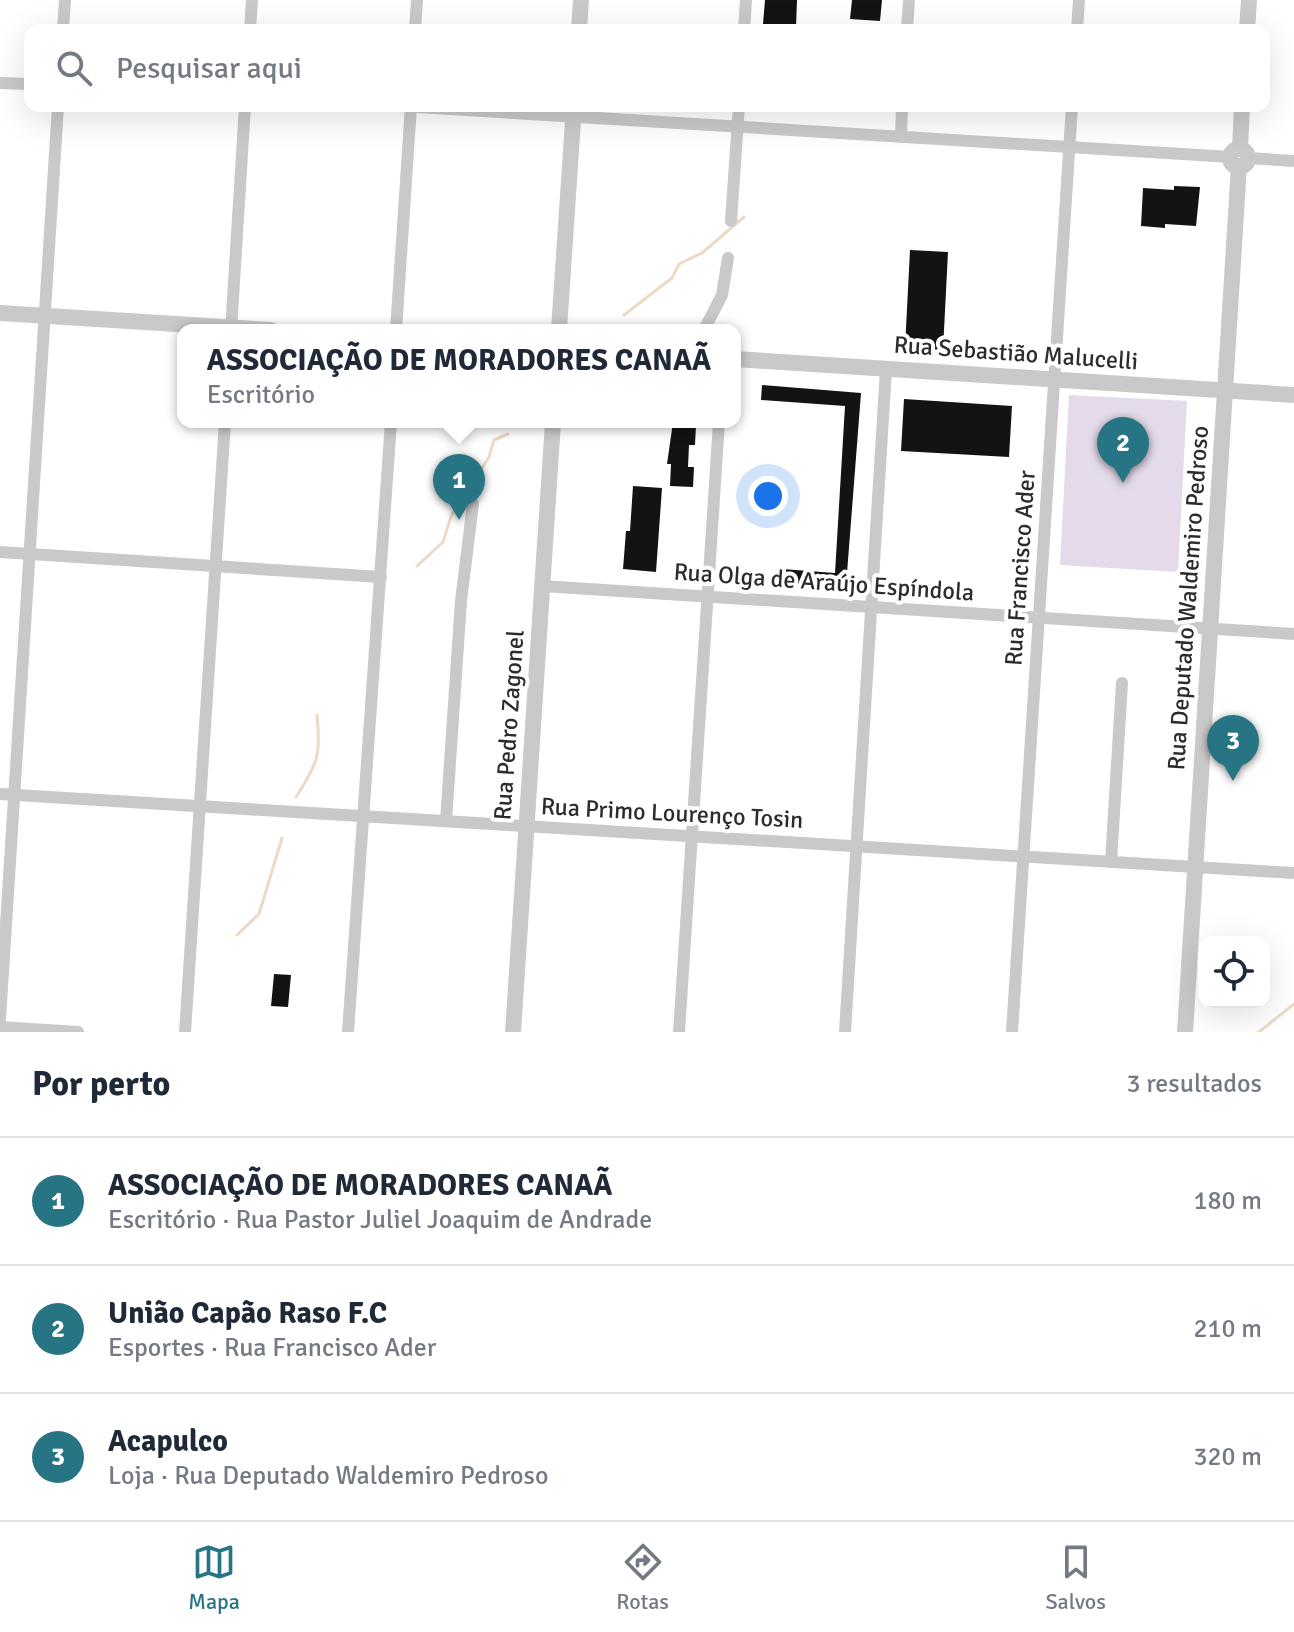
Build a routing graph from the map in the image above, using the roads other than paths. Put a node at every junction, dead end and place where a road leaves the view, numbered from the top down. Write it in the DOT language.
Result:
graph roads {
  1 [pos="65,0"];
  2 [pos="252,0"];
  3 [pos="417,0"];
  4 [pos="581,0"];
  5 [pos="746,0"];
  6 [pos="909,0"];
  7 [pos="1079,0"];
  8 [pos="1249,0"];
  9 [pos="63,24"];
  10 [pos="250,24"];
  11 [pos="415,24"];
  12 [pos="579,24"];
  13 [pos="744,24"];
  14 [pos="907,24"];
  15 [pos="1077,24"];
  16 [pos="1247,24"];
  17 [pos="0,83"];
  18 [pos="24,84"];
  19 [pos="58,112"];
  20 [pos="245,112"];
  21 [pos="411,112"];
  22 [pos="574,112"];
  23 [pos="584,112"];
  24 [pos="738,112"];
  25 [pos="902,112"];
  26 [pos="1072,112"];
  27 [pos="1242,112"];
  28 [pos="737,127"];
  29 [pos="901,137"];
  30 [pos="1069,147"];
  31 [pos="1239,158"];
  32 [pos="1294,161"];
  33 [pos="731,221"];
  34 [pos="728,258"];
  35 [pos="0,313"];
  36 [pos="45,316"];
  37 [pos="231,324"];
  38 [pos="396,324"];
  39 [pos="559,324"];
  40 [pos="707,324"];
  41 [pos="177,325"];
  42 [pos="741,359"];
  43 [pos="886,369"];
  44 [pos="1054,380"];
  45 [pos="1225,390"];
  46 [pos="1294,395"];
  47 [pos="225,428"];
  48 [pos="391,428"];
  49 [pos="553,428"];
  50 [pos="719,428"];
  51 [pos="473,504"];
  52 [pos="0,552"];
  53 [pos="30,554"];
  54 [pos="215,566"];
  55 [pos="381,577"];
  56 [pos="542,586"];
  57 [pos="707,597"];
  58 [pos="871,607"];
  59 [pos="1039,618"];
  60 [pos="1210,629"];
  61 [pos="1294,634"];
  62 [pos="1122,683"];
  63 [pos="0,794"];
  64 [pos="14,795"];
  65 [pos="200,806"];
  66 [pos="361,816"];
  67 [pos="446,821"];
  68 [pos="527,826"];
  69 [pos="692,836"];
  70 [pos="857,846"];
  71 [pos="1024,856"];
  72 [pos="1111,862"];
  73 [pos="1195,867"];
  74 [pos="1294,873"];
  75 [pos="0,1019"];
  76 [pos="0,1027"];
  77 [pos="78,1032"];
  78 [pos="185,1032"];
  79 [pos="348,1032"];
  80 [pos="513,1032"];
  81 [pos="679,1032"];
  82 [pos="845,1032"];
  83 [pos="1012,1032"];
  84 [pos="1185,1032"];
  1 -- 9 [label="street"];
  2 -- 10 [label="street"];
  3 -- 11 [label="street"];
  4 -- 12 [label="street"];
  5 -- 13 [label="street"];
  6 -- 14 [label="street"];
  7 -- 15 [label="street"];
  8 -- 16 [label="street"];
  17 -- 18 [label="street"];
  19 -- 36 [label="street"];
  20 -- 37 [label="street"];
  21 -- 38 [label="street"];
  22 -- 39 [label="street"];
  23 -- 28 [label="street"];
  24 -- 28 [label="street"];
  25 -- 29 [label="street"];
  26 -- 30 [label="street, Rua Francisco Ader"];
  27 -- 31 [label="street, Rua Deputado Waldemiro Pedroso"];
  28 -- 29 [label="street"];
  28 -- 33 [label="street"];
  29 -- 30 [label="street"];
  30 -- 31 [label="street"];
  30 -- 44 [label="street, Rua Francisco Ader"];
  31 -- 32 [label="street"];
  31 -- 45 [label="street, Rua Deputado Waldemiro Pedroso"];
  34 -- 40 [label="street"];
  35 -- 36 [label="street"];
  36 -- 41 [label="street"];
  36 -- 53 [label="street"];
  42 -- 43 [label="street, Rua Sebastião Malucelli"];
  43 -- 44 [label="street, Rua Sebastião Malucelli"];
  43 -- 58 [label="street"];
  44 -- 45 [label="street, Rua Sebastião Malucelli"];
  44 -- 59 [label="street, Rua Francisco Ader"];
  45 -- 46 [label="street, Rua Sebastião Malucelli"];
  45 -- 60 [label="street, Rua Deputado Waldemiro Pedroso"];
  47 -- 54 [label="street"];
  48 -- 55 [label="street"];
  49 -- 56 [label="street, Rua Pedro Zagonel"];
  50 -- 57 [label="street"];
  51 -- 67 [label="street"];
  52 -- 53 [label="street"];
  53 -- 54 [label="street"];
  53 -- 64 [label="street"];
  54 -- 55 [label="street"];
  54 -- 65 [label="street"];
  55 -- 66 [label="street"];
  56 -- 57 [label="street, Rua Olga de Araújo Espíndola"];
  56 -- 68 [label="street, Rua Pedro Zagonel"];
  57 -- 58 [label="street, Rua Olga de Araújo Espíndola"];
  57 -- 69 [label="street"];
  58 -- 59 [label="street, Rua Olga de Araújo Espíndola"];
  58 -- 70 [label="street"];
  59 -- 60 [label="street, Rua Olga de Araújo Espíndola"];
  59 -- 71 [label="street, Rua Francisco Ader"];
  60 -- 61 [label="street, Rua Olga de Araújo Espíndola"];
  60 -- 73 [label="street, Rua Deputado Waldemiro Pedroso"];
  62 -- 72 [label="street"];
  63 -- 64 [label="street, Rua Primo Lourenço Tosin"];
  64 -- 65 [label="street, Rua Primo Lourenço Tosin"];
  64 -- 75 [label="street"];
  65 -- 66 [label="street, Rua Primo Lourenço Tosin"];
  65 -- 78 [label="street"];
  66 -- 67 [label="street, Rua Primo Lourenço Tosin"];
  66 -- 79 [label="street"];
  67 -- 68 [label="street, Rua Primo Lourenço Tosin"];
  68 -- 69 [label="street, Rua Primo Lourenço Tosin"];
  68 -- 80 [label="street, Rua Pedro Zagonel"];
  69 -- 70 [label="street, Rua Primo Lourenço Tosin"];
  69 -- 81 [label="street"];
  70 -- 71 [label="street, Rua Primo Lourenço Tosin"];
  70 -- 82 [label="street"];
  71 -- 72 [label="street, Rua Primo Lourenço Tosin"];
  71 -- 83 [label="street, Rua Francisco Ader"];
  72 -- 73 [label="street, Rua Primo Lourenço Tosin"];
  73 -- 74 [label="street, Rua Primo Lourenço Tosin"];
  73 -- 84 [label="street, Rua Deputado Waldemiro Pedroso"];
  76 -- 77 [label="street"];
}
